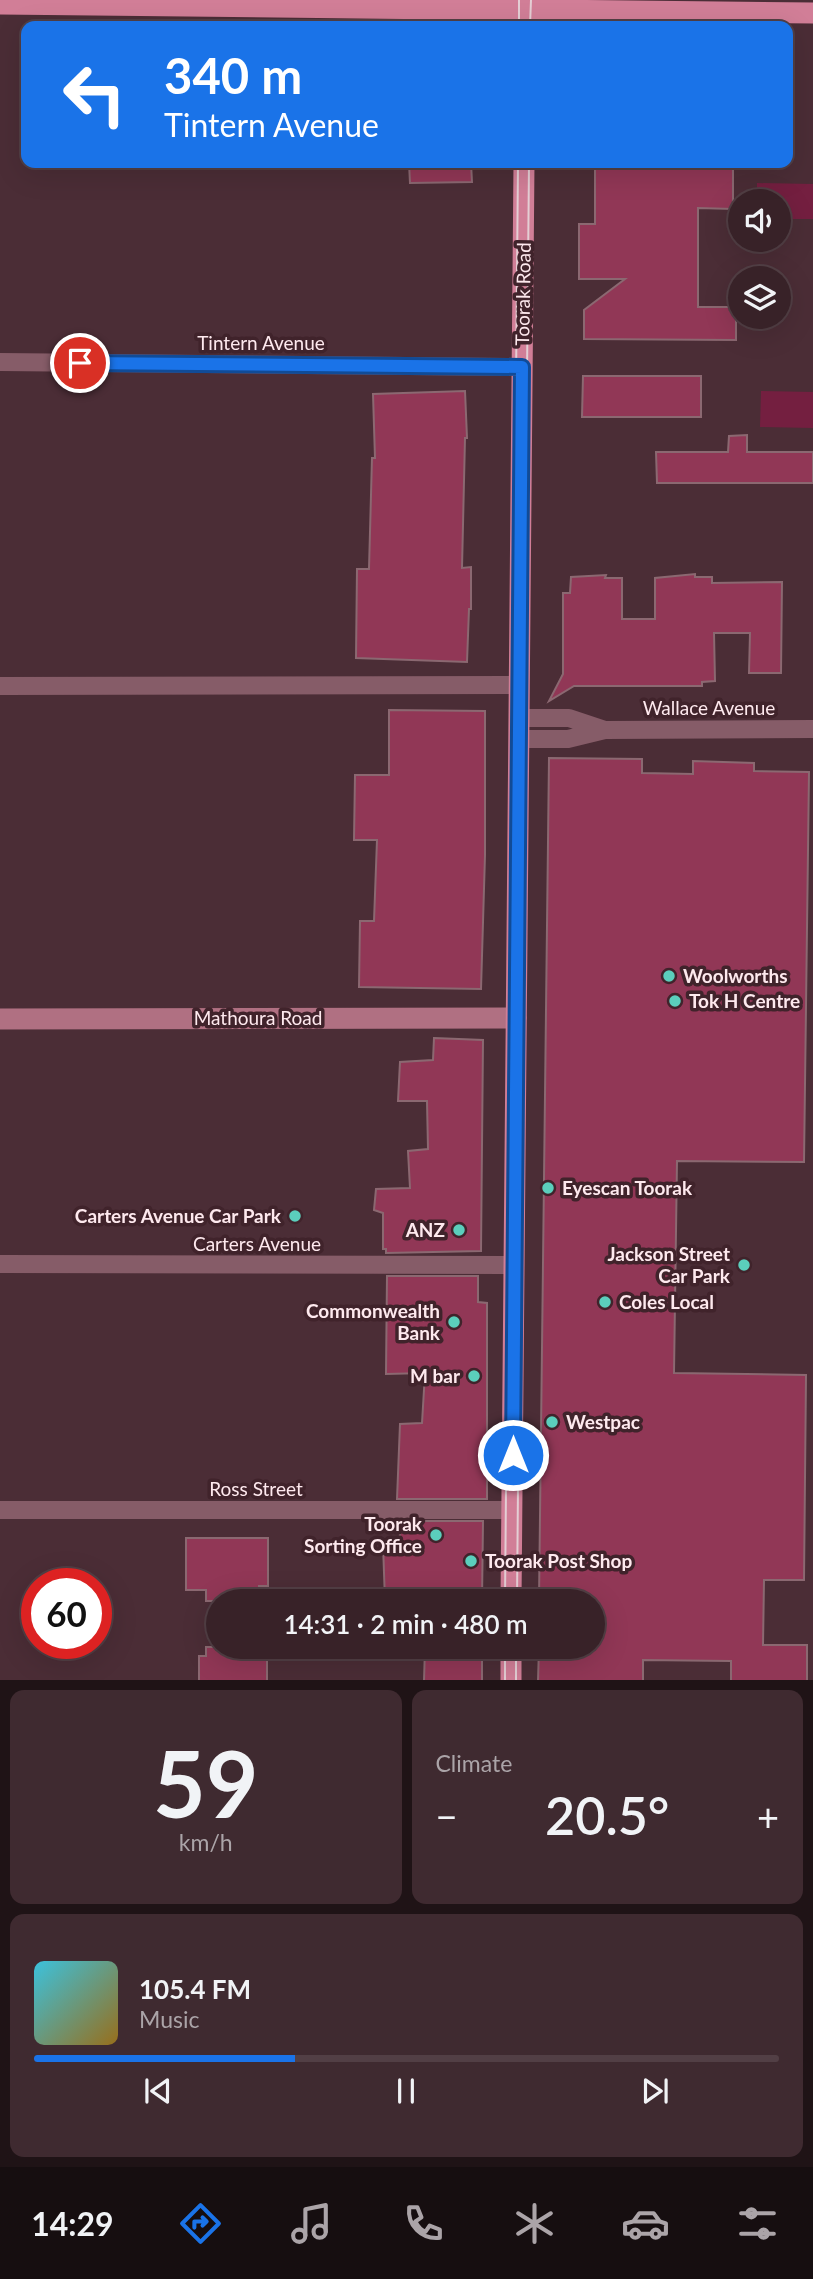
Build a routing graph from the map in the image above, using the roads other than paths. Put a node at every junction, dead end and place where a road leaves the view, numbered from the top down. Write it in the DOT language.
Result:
graph roads {
  1 [pos="127,3"];
  2 [pos="0,4"];
  3 [pos="526,13"];
  4 [pos="813,13"];
  5 [pos="524,168"];
  6 [pos="0,362"];
  7 [pos="522,367"];
  8 [pos="519,685"];
  9 [pos="0,686"];
  10 [pos="519,728"];
  11 [pos="813,729"];
  12 [pos="516,1018"];
  13 [pos="0,1019"];
  14 [pos="0,1264"];
  15 [pos="514,1265"];
  16 [pos="0,1510"];
  17 [pos="512,1510"];
  18 [pos="512,1589"];
  19 [pos="511,1659"];
  20 [pos="511,1680"];
  1 -- 2 [label="main road"];
  1 -- 3 [label="main road"];
  3 -- 4 [label="main road"];
  5 -- 7 [label="main road, Toorak Road"];
  6 -- 7 [label="street, Tintern Avenue"];
  7 -- 8 [label="main road, Toorak Road"];
  8 -- 9 [label="street"];
  8 -- 10 [label="main road, Toorak Road"];
  10 -- 11 [label="street, Wallace Avenue"];
  10 -- 12 [label="main road, Toorak Road"];
  12 -- 13 [label="street, Mathoura Road"];
  12 -- 15 [label="main road, Toorak Road"];
  14 -- 15 [label="street, Carters Avenue"];
  15 -- 17 [label="main road, Toorak Road"];
  16 -- 17 [label="street, Ross Street"];
  17 -- 18 [label="main road, Toorak Road"];
  19 -- 20 [label="main road"];
}
